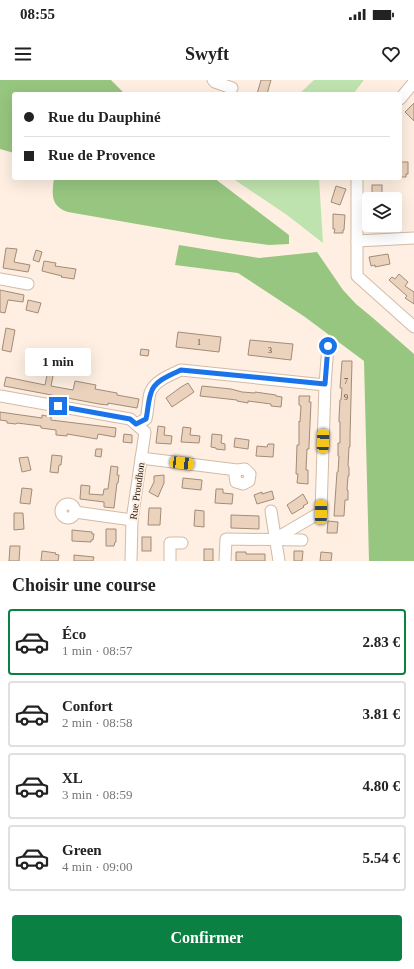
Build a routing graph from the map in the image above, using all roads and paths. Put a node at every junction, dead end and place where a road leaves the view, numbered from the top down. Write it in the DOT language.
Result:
graph roads {
  1 [pos="213,80"];
  2 [pos="414,82"];
  3 [pos="232,88"];
  4 [pos="402,97"];
  5 [pos="357,180"];
  6 [pos="414,238"];
  7 [pos="357,241"];
  8 [pos="0,279"];
  9 [pos="28,284"];
  10 [pos="414,327"];
  11 [pos="328,346"];
  12 [pos="325,384"];
  13 [pos="0,396"];
  14 [pos="136,424"];
  15 [pos="141,458"];
  16 [pos="237,470"];
  17 [pos="271,511"];
  18 [pos="75,512"];
  19 [pos="132,520"];
  20 [pos="275,539"];
  21 [pos="302,540"];
  22 [pos="182,543"];
  23 [pos="130,561"];
  24 [pos="170,561"];
  25 [pos="225,561"];
  26 [pos="279,561"];
  1 -- 3 [label="street"];
  2 -- 4 [label="street"];
  5 -- 7 [label="street"];
  6 -- 7 [label="street"];
  7 -- 10 [label="street"];
  8 -- 9 [label="street"];
  11 -- 12 [label="street"];
  12 -- 14 [label="street"];
  12 -- 20 [label="street"];
  13 -- 14 [label="street"];
  14 -- 15 [label="street, Rue Proudhon"];
  15 -- 16 [label="street"];
  15 -- 19 [label="street, Rue Proudhon"];
  17 -- 20 [label="street"];
  18 -- 19 [label="street"];
  19 -- 23 [label="street, Rue Proudhon"];
  20 -- 21 [label="street"];
  20 -- 25 [label="street"];
  20 -- 26 [label="street"];
  22 -- 24 [label="street"];
}
